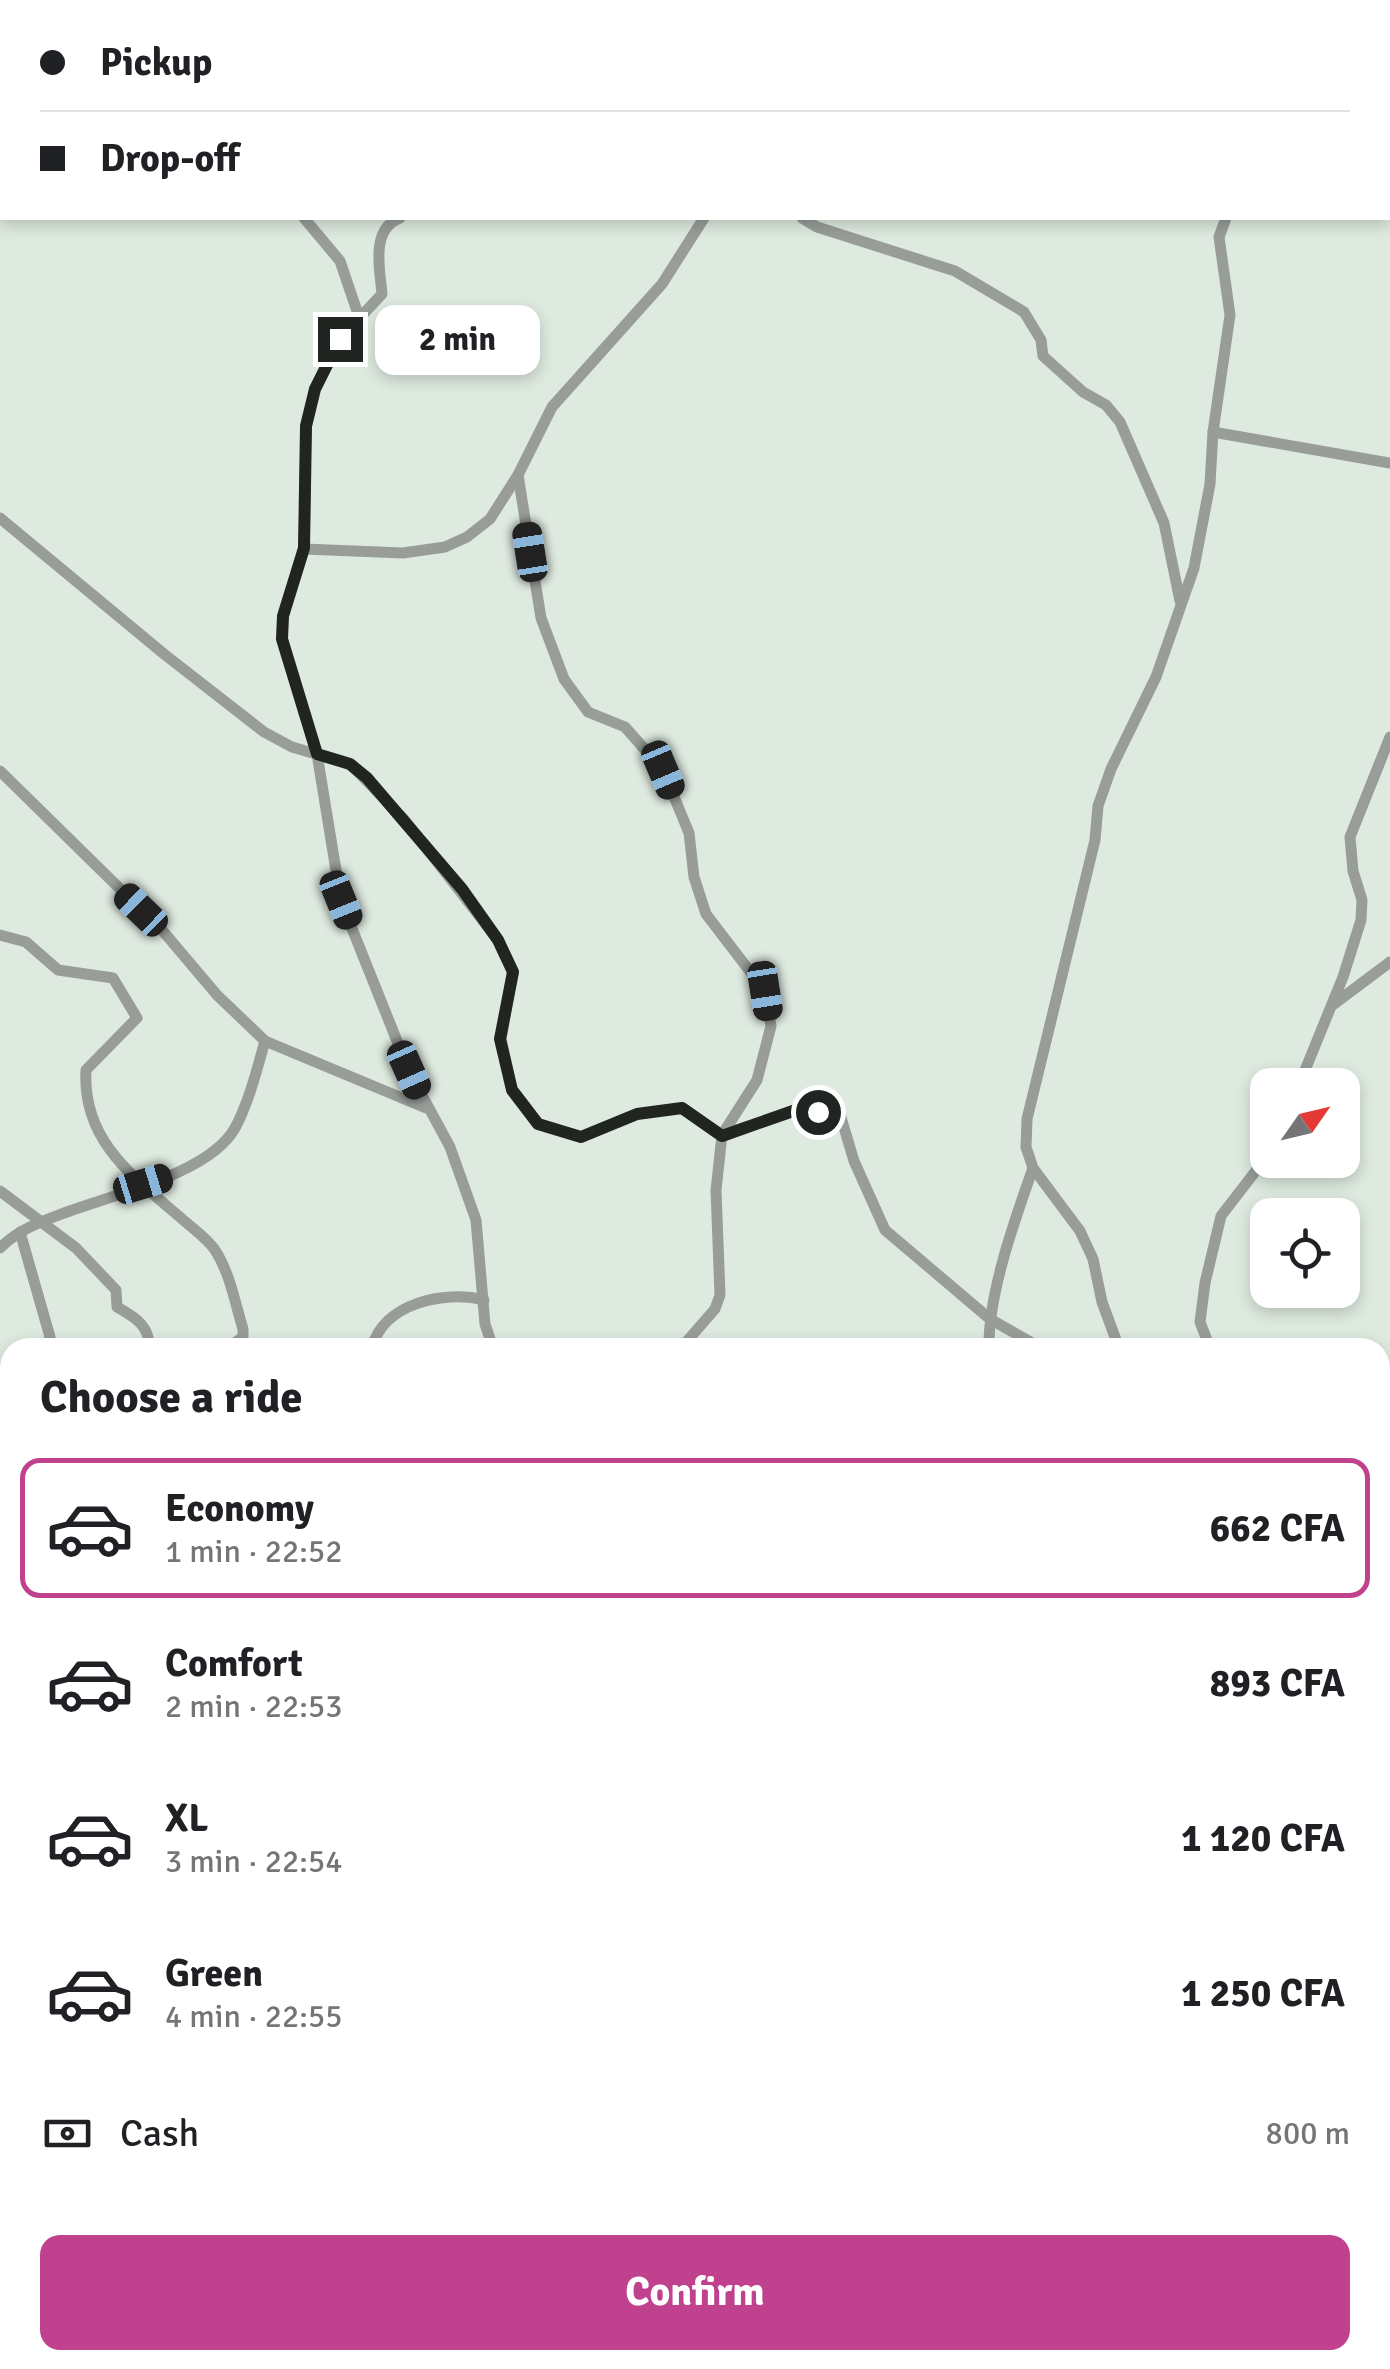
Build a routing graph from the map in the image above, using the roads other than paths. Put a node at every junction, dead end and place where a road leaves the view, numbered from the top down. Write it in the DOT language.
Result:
graph roads {
  1 [pos="306,220"];
  2 [pos="395,220"];
  3 [pos="703,220"];
  4 [pos="805,220"];
  5 [pos="1225,220"];
  6 [pos="360,318"];
  7 [pos="1213,432"];
  8 [pos="1390,464"];
  9 [pos="518,474"];
  10 [pos="0,518"];
  11 [pos="304,548"];
  12 [pos="1181,606"];
  13 [pos="1390,737"];
  14 [pos="317,754"];
  15 [pos="0,771"];
  16 [pos="0,935"];
  17 [pos="1390,962"];
  18 [pos="1330,1007"];
  19 [pos="265,1041"];
  20 [pos="1306,1068"];
  21 [pos="426,1108"];
  22 [pos="722,1136"];
  23 [pos="1033,1168"];
  24 [pos="1250,1178"];
  25 [pos="143,1184"];
  26 [pos="0,1191"];
  27 [pos="42,1221"];
  28 [pos="20,1232"];
  29 [pos="0,1248"];
  30 [pos="484,1300"];
  31 [pos="990,1319"];
  32 [pos="50,1338"];
  33 [pos="150,1338"];
  34 [pos="242,1338"];
  35 [pos="376,1338"];
  36 [pos="489,1338"];
  37 [pos="690,1338"];
  38 [pos="989,1338"];
  39 [pos="1024,1338"];
  40 [pos="1115,1338"];
  41 [pos="1206,1338"];
  1 -- 6 [label="street"];
  2 -- 6 [label="street"];
  3 -- 9 [label="street"];
  4 -- 12 [label="street"];
  5 -- 7 [label="street"];
  6 -- 11 [label="street"];
  7 -- 8 [label="street"];
  7 -- 12 [label="street"];
  9 -- 11 [label="street"];
  9 -- 22 [label="street"];
  10 -- 14 [label="street"];
  11 -- 14 [label="street"];
  12 -- 23 [label="street"];
  13 -- 18 [label="street"];
  14 -- 21 [label="street"];
  14 -- 22 [label="street"];
  15 -- 19 [label="street"];
  16 -- 25 [label="street"];
  17 -- 18 [label="street"];
  18 -- 20 [label="street"];
  19 -- 21 [label="street"];
  19 -- 25 [label="street"];
  21 -- 30 [label="street"];
  22 -- 31 [label="street"];
  22 -- 37 [label="street"];
  23 -- 31 [label="street"];
  23 -- 40 [label="street"];
  24 -- 41 [label="street"];
  25 -- 27 [label="street"];
  25 -- 34 [label="street"];
  26 -- 27 [label="street"];
  27 -- 28 [label="street"];
  27 -- 33 [label="street"];
  28 -- 29 [label="street"];
  28 -- 32 [label="street"];
  30 -- 35 [label="street"];
  30 -- 36 [label="street"];
  31 -- 38 [label="street"];
  31 -- 39 [label="street"];
}
